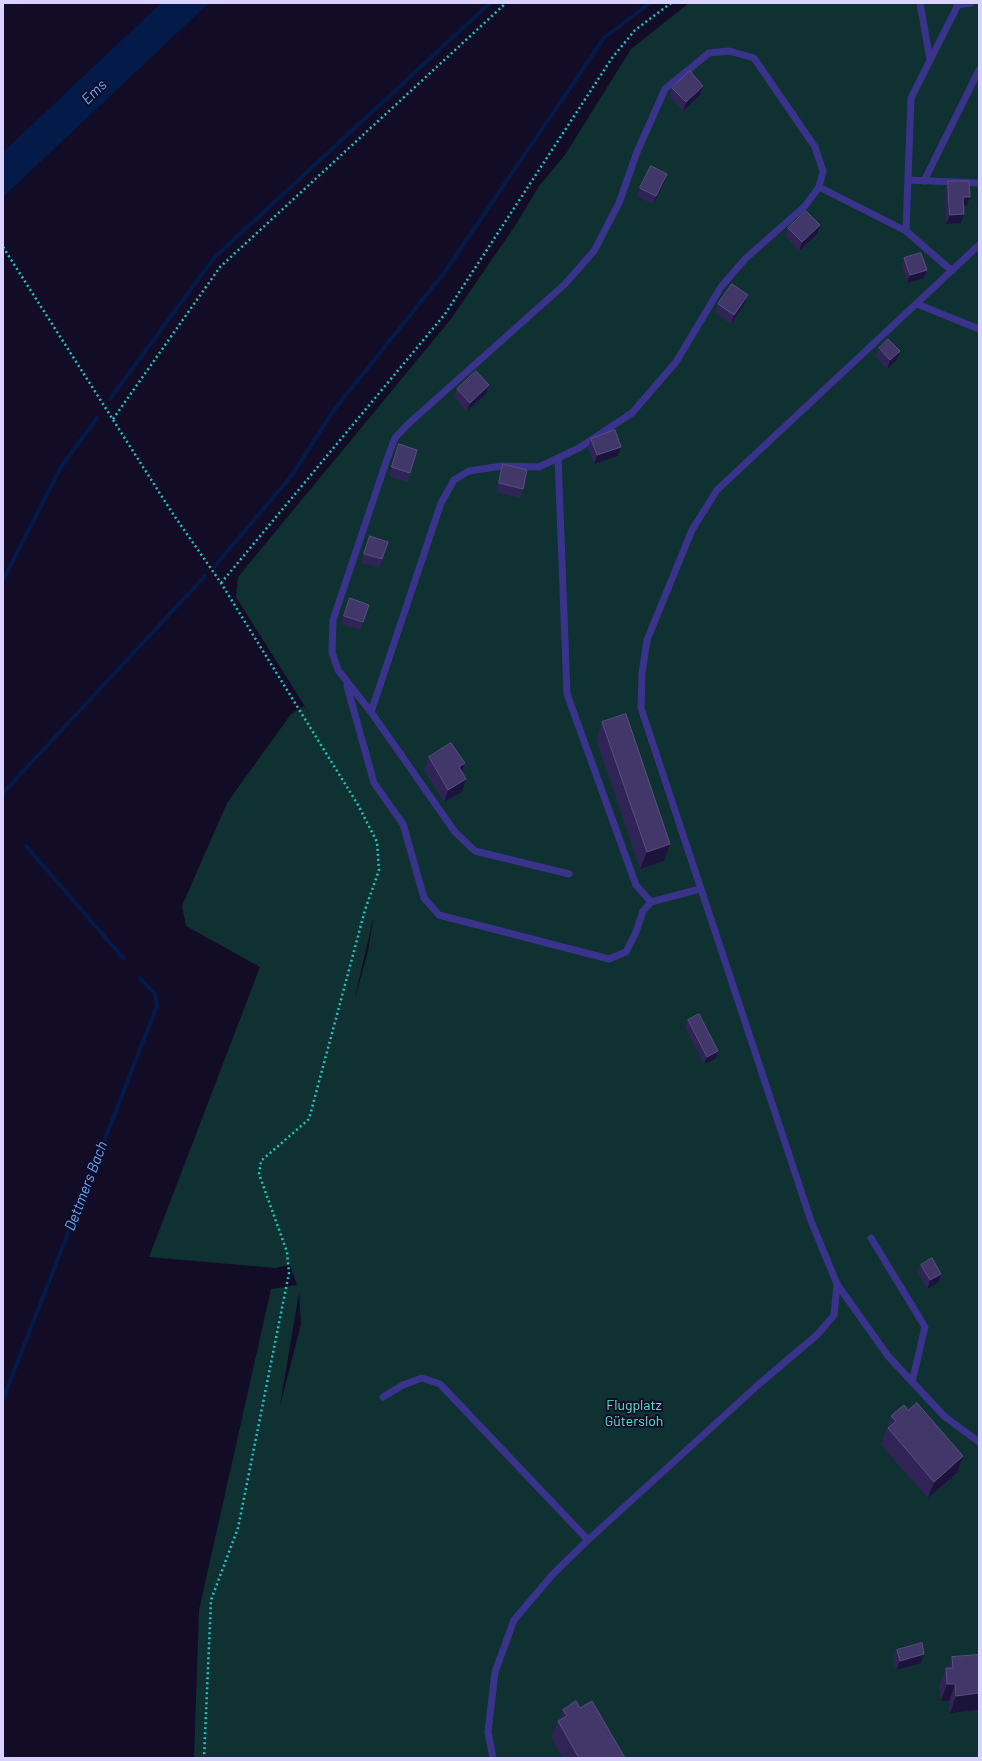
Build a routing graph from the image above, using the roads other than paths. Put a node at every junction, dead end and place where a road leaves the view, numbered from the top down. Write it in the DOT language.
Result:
graph roads {
  1 [pos="920,3"];
  2 [pos="971,3"];
  3 [pos="958,4"];
  4 [pos="930,60"];
  5 [pos="979,70"];
  6 [pos="908,180"];
  7 [pos="924,181"];
  8 [pos="979,183"];
  9 [pos="819,187"];
  10 [pos="906,231"];
  11 [pos="979,245"];
  12 [pos="952,271"];
  13 [pos="917,304"];
  14 [pos="979,329"];
  15 [pos="558,458"];
  16 [pos="346,681"];
  17 [pos="371,712"];
  18 [pos="569,874"];
  19 [pos="700,889"];
  20 [pos="651,902"];
  21 [pos="870,1238"];
  22 [pos="837,1284"];
  23 [pos="912,1382"];
  24 [pos="382,1397"];
  25 [pos="979,1442"];
  26 [pos="588,1540"];
  27 [pos="493,1758"];
  1 -- 4 [label="lane"];
  2 -- 3 [label="lane"];
  3 -- 4 [label="lane"];
  4 -- 6 [label="lane"];
  5 -- 7 [label="lane"];
  6 -- 7 [label="lane"];
  6 -- 10 [label="lane"];
  7 -- 8 [label="lane"];
  9 -- 10 [label="lane"];
  9 -- 15 [label="lane"];
  9 -- 16 [label="lane"];
  10 -- 12 [label="lane"];
  11 -- 12 [label="lane"];
  12 -- 13 [label="lane"];
  13 -- 14 [label="lane"];
  13 -- 19 [label="lane"];
  15 -- 17 [label="lane"];
  15 -- 20 [label="lane"];
  16 -- 17 [label="lane"];
  16 -- 20 [label="lane"];
  17 -- 18 [label="lane"];
  19 -- 20 [label="lane"];
  19 -- 22 [label="lane"];
  21 -- 23 [label="lane"];
  22 -- 23 [label="lane"];
  22 -- 26 [label="lane"];
  23 -- 25 [label="lane"];
  24 -- 26 [label="lane"];
  26 -- 27 [label="lane"];
}
